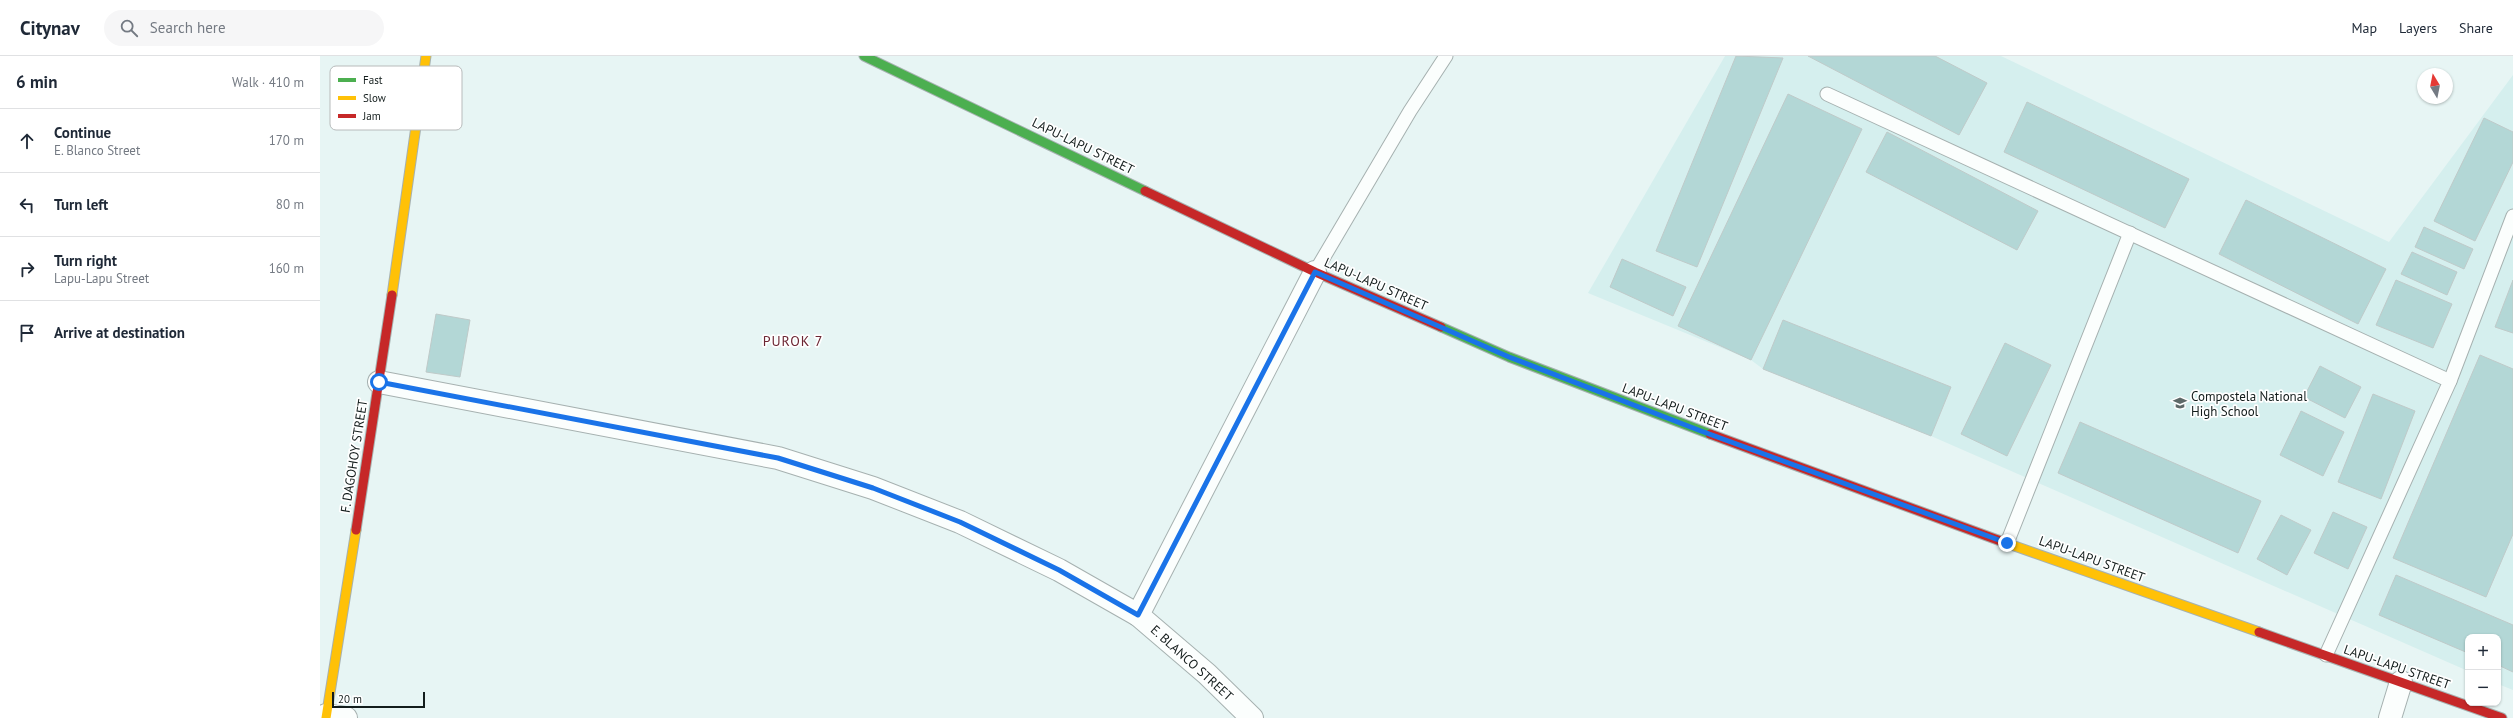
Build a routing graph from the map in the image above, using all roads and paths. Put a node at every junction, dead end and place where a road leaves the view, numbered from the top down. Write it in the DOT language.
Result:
graph roads {
  1 [pos="426,56"];
  2 [pos="864,56"];
  3 [pos="1446,56"];
  4 [pos="425,66"];
  5 [pos="1828,94"];
  6 [pos="415,130"];
  7 [pos="2513,216"];
  8 [pos="2130,233"];
  9 [pos="1315,272"];
  10 [pos="2450,381"];
  11 [pos="379,382"];
  12 [pos="2007,543"];
  13 [pos="1138,615"];
  14 [pos="2326,655"];
  15 [pos="2401,682"];
  16 [pos="333,717"];
  17 [pos="1252,718"];
  18 [pos="2390,718"];
  19 [pos="2502,718"];
  1 -- 4 [label="street, F. DAGOHOY STREET"];
  2 -- 9 [label="street, LAPU-LAPU STREET"];
  3 -- 9 [label="lane"];
  5 -- 8 [label="lane"];
  6 -- 11 [label="street, F. DAGOHOY STREET"];
  7 -- 10 [label="lane"];
  8 -- 10 [label="lane"];
  8 -- 12 [label="lane"];
  9 -- 12 [label="street, LAPU-LAPU STREET"];
  9 -- 13 [label="street"];
  10 -- 14 [label="lane"];
  11 -- 13 [label="street, E. BLANCO STREET"];
  11 -- 16 [label="street, F. DAGOHOY STREET"];
  12 -- 14 [label="street, LAPU-LAPU STREET"];
  13 -- 17 [label="street, E. BLANCO STREET"];
  14 -- 15 [label="street, LAPU-LAPU STREET"];
  15 -- 18 [label="street"];
  15 -- 19 [label="street, LAPU-LAPU STREET"];
}
